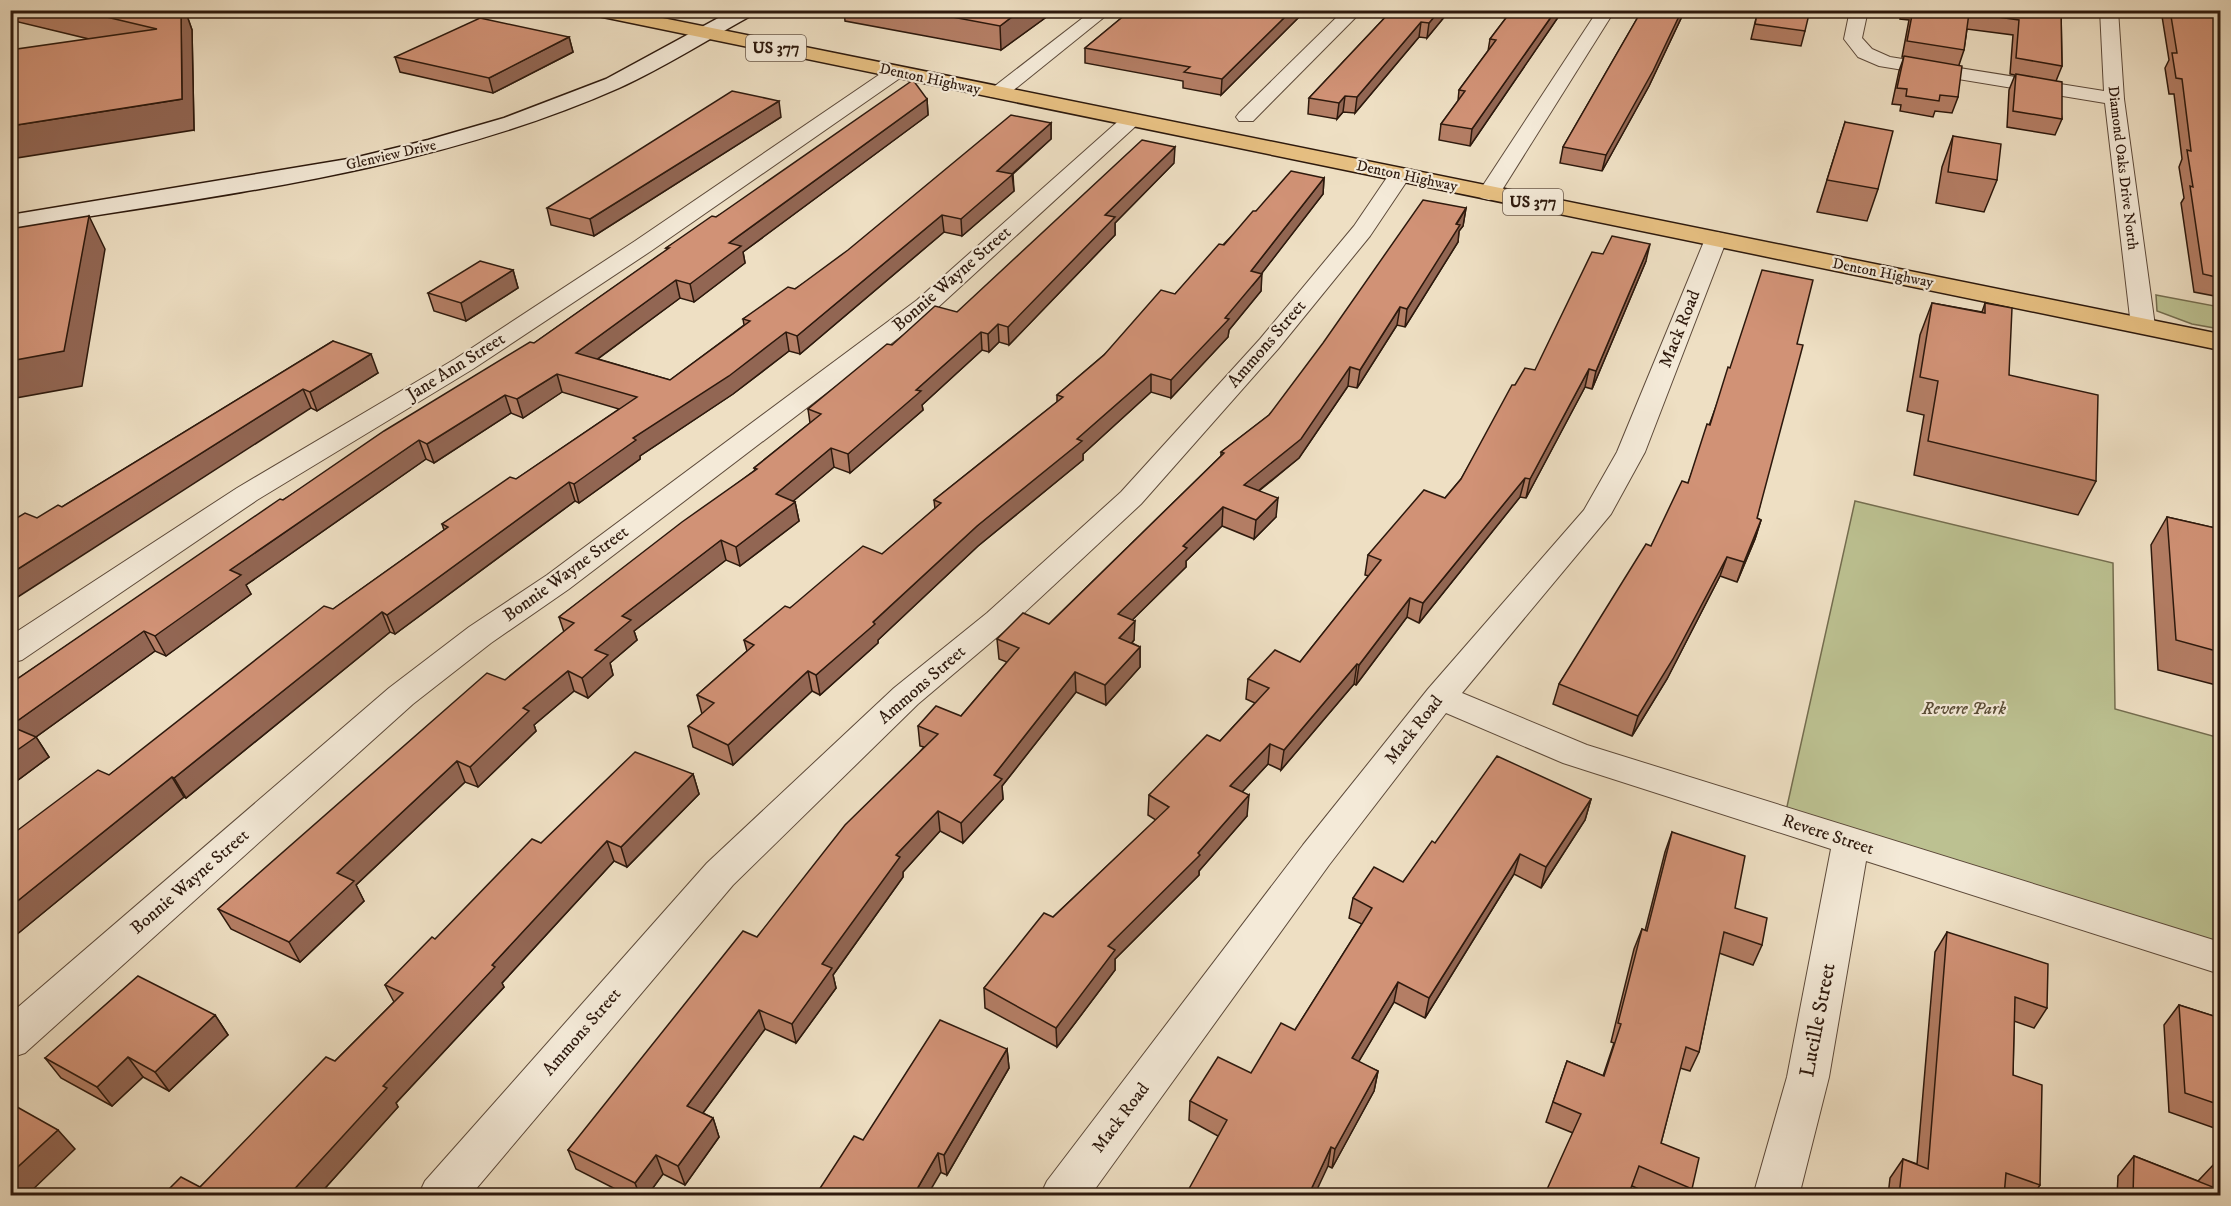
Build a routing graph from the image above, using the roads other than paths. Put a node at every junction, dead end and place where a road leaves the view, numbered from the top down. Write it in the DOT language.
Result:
graph roads {
  1 [pos="593,10"];
  2 [pos="748,10"];
  3 [pos="1105,10"];
  4 [pos="1355,10"];
  5 [pos="1607,10"];
  6 [pos="1858,10"];
  7 [pos="2109,10"];
  8 [pos="706,34"];
  9 [pos="896,72"];
  10 [pos="998,93"];
  11 [pos="2114,99"];
  12 [pos="1246,117"];
  13 [pos="1131,120"];
  14 [pos="1400,175"];
  15 [pos="1489,193"];
  16 [pos="10,222"];
  17 [pos="1716,239"];
  18 [pos="2143,326"];
  19 [pos="2220,342"];
  20 [pos="10,652"];
  21 [pos="1440,697"];
  22 [pos="1851,842"];
  23 [pos="2220,958"];
  24 [pos="10,1040"];
  25 [pos="441,1196"];
  26 [pos="1063,1196"];
  27 [pos="1776,1196"];
  1 -- 8 [label="main road, Denton Highway / US 377"];
  2 -- 8 [label="main road, Glenview Drive"];
  3 -- 10 [label="street"];
  4 -- 12 [label="street"];
  5 -- 15 [label="street"];
  6 -- 11 [label="street"];
  7 -- 11 [label="street, Diamond Oaks Drive North"];
  8 -- 9 [label="main road, Denton Highway / US 377"];
  8 -- 16 [label="main road, Glenview Drive"];
  9 -- 10 [label="main road, Denton Highway / US 377"];
  9 -- 20 [label="street, Jane Ann Street"];
  10 -- 13 [label="main road, Denton Highway / US 377"];
  11 -- 18 [label="street, Diamond Oaks Drive North"];
  13 -- 14 [label="main road, Denton Highway / US 377"];
  13 -- 24 [label="street, Bonnie Wayne Street"];
  14 -- 15 [label="main road, Denton Highway / US 377"];
  14 -- 25 [label="street, Ammons Street"];
  15 -- 17 [label="main road, Denton Highway / US 377"];
  17 -- 18 [label="main road, Denton Highway / US 377"];
  17 -- 21 [label="street, Mack Road"];
  18 -- 19 [label="main road, Denton Highway / US 377"];
  21 -- 22 [label="street, Revere Street"];
  21 -- 26 [label="street, Mack Road"];
  22 -- 23 [label="street, Revere Street"];
  22 -- 27 [label="street, Lucille Street"];
}
